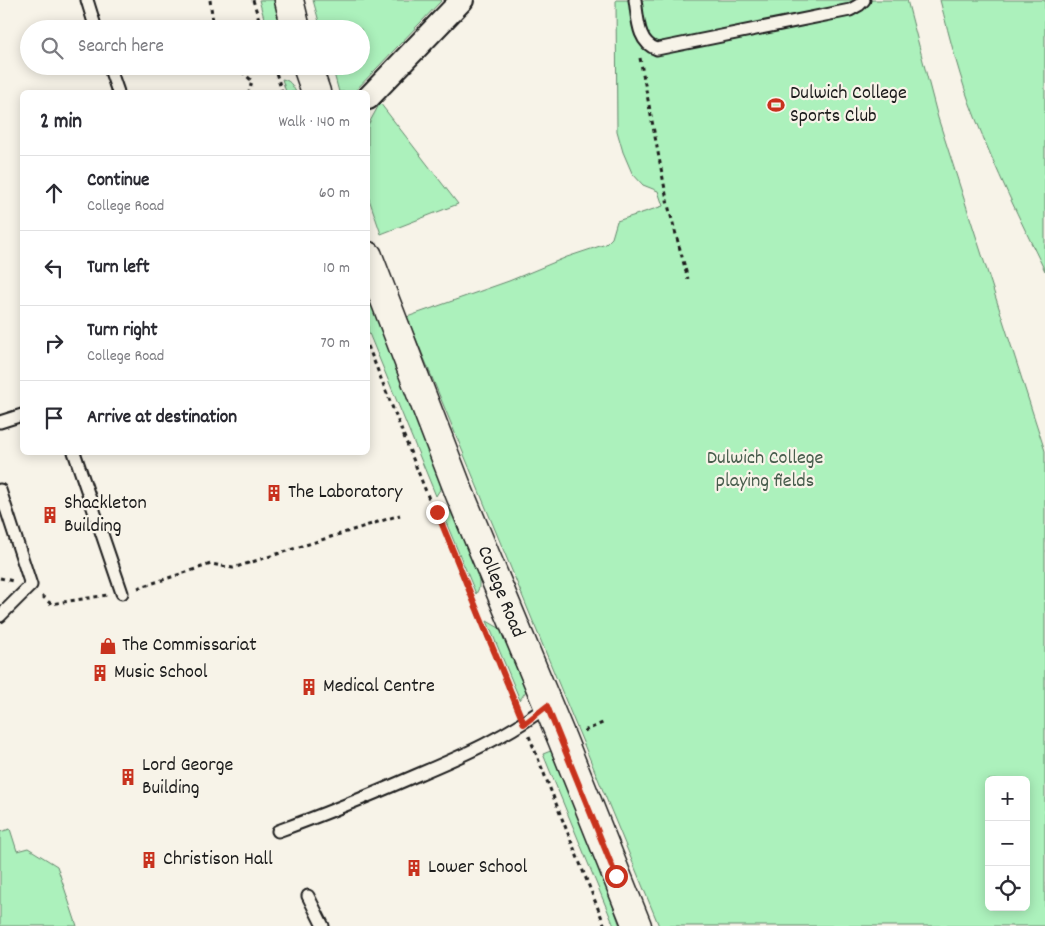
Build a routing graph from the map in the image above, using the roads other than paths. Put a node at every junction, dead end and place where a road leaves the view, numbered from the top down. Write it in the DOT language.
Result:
graph roads {
  1 [pos="87,0"];
  2 [pos="289,0"];
  3 [pos="462,0"];
  4 [pos="635,0"];
  5 [pos="864,0"];
  6 [pos="93,20"];
  7 [pos="294,20"];
  8 [pos="112,75"];
  9 [pos="311,75"];
  10 [pos="117,90"];
  11 [pos="315,90"];
  12 [pos="370,96"];
  13 [pos="370,261"];
  14 [pos="20,416"];
  15 [pos="0,422"];
  16 [pos="75,455"];
  17 [pos="0,490"];
  18 [pos="122,593"];
  19 [pos="0,616"];
  20 [pos="547,706"];
  21 [pos="278,831"];
  22 [pos="308,896"];
  23 [pos="323,926"];
  24 [pos="637,926"];
  1 -- 6 [label="lane"];
  2 -- 7 [label="street"];
  3 -- 12 [label="street"];
  4 -- 5 [label="lane"];
  8 -- 10 [label="lane"];
  9 -- 11 [label="street"];
  13 -- 20 [label="street, College Road"];
  14 -- 15 [label="lane"];
  16 -- 18 [label="lane"];
  17 -- 19 [label="lane"];
  20 -- 21 [label="lane"];
  20 -- 24 [label="street, College Road"];
  22 -- 23 [label="lane"];
}
